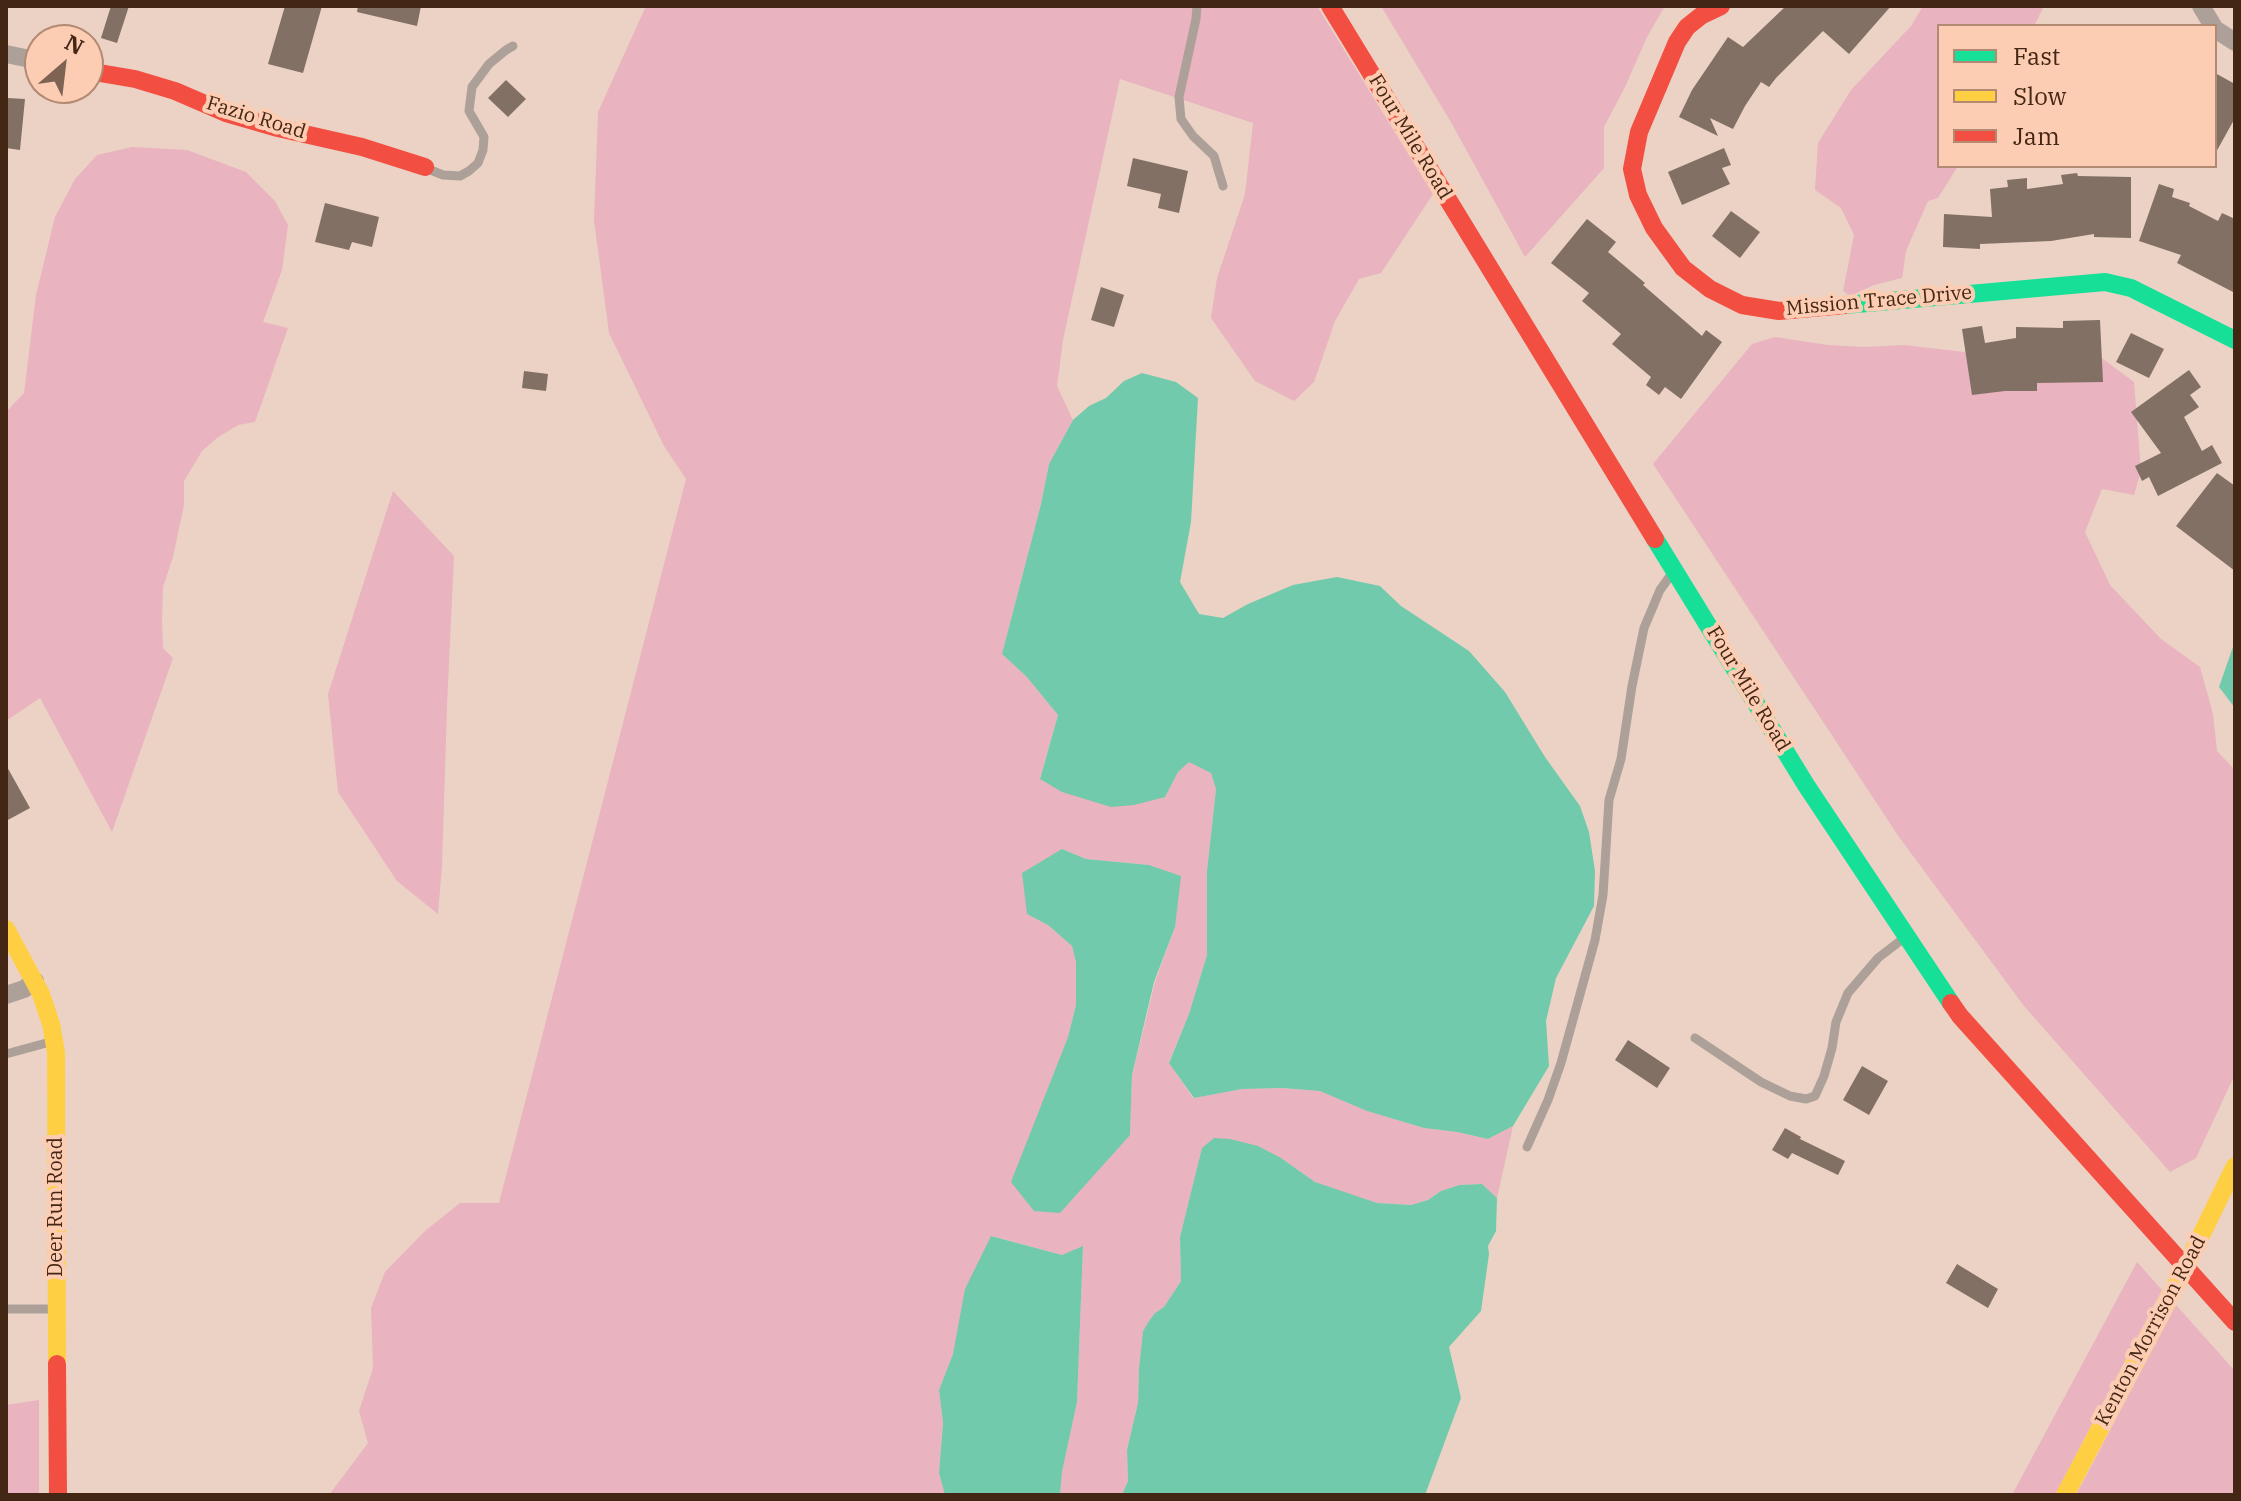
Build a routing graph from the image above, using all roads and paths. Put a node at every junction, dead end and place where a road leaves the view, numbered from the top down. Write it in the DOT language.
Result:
graph roads {
  1 [pos="1197,6"];
  2 [pos="1330,6"];
  3 [pos="1721,6"];
  4 [pos="2201,6"];
  5 [pos="2212,24"];
  6 [pos="2217,29"];
  7 [pos="2235,42"];
  8 [pos="513,46"];
  9 [pos="104,74"];
  10 [pos="425,167"];
  11 [pos="1223,186"];
  12 [pos="2235,340"];
  13 [pos="1675,570"];
  14 [pos="6,929"];
  15 [pos="1907,936"];
  16 [pos="35,981"];
  17 [pos="6,995"];
  18 [pos="1695,1038"];
  19 [pos="54,1041"];
  20 [pos="6,1054"];
  21 [pos="1527,1147"];
  22 [pos="2235,1166"];
  23 [pos="2186,1266"];
  24 [pos="6,1309"];
  25 [pos="57,1309"];
  26 [pos="2235,1322"];
  27 [pos="58,1495"];
  28 [pos="2065,1495"];
  1 -- 11 [label="lane"];
  2 -- 13 [label="main road, Four Mile Road"];
  3 -- 12 [label="main road, Mission Trace Drive"];
  4 -- 5 [label="street"];
  6 -- 7 [label="street"];
  8 -- 10 [label="lane"];
  9 -- 10 [label="main road, Fazio Road"];
  13 -- 15 [label="main road, Four Mile Road"];
  13 -- 21 [label="lane"];
  14 -- 16 [label="main road, Deer Run Road"];
  15 -- 18 [label="lane"];
  15 -- 23 [label="main road, Four Mile Road"];
  16 -- 17 [label="street"];
  16 -- 19 [label="main road, Deer Run Road"];
  19 -- 20 [label="lane"];
  19 -- 25 [label="main road, Deer Run Road"];
  22 -- 23 [label="main road, Kenton Morrison Road"];
  23 -- 26 [label="main road, Four Mile Road"];
  23 -- 28 [label="main road, Kenton Morrison Road"];
  24 -- 25 [label="lane"];
  25 -- 27 [label="main road, Deer Run Road"];
}
